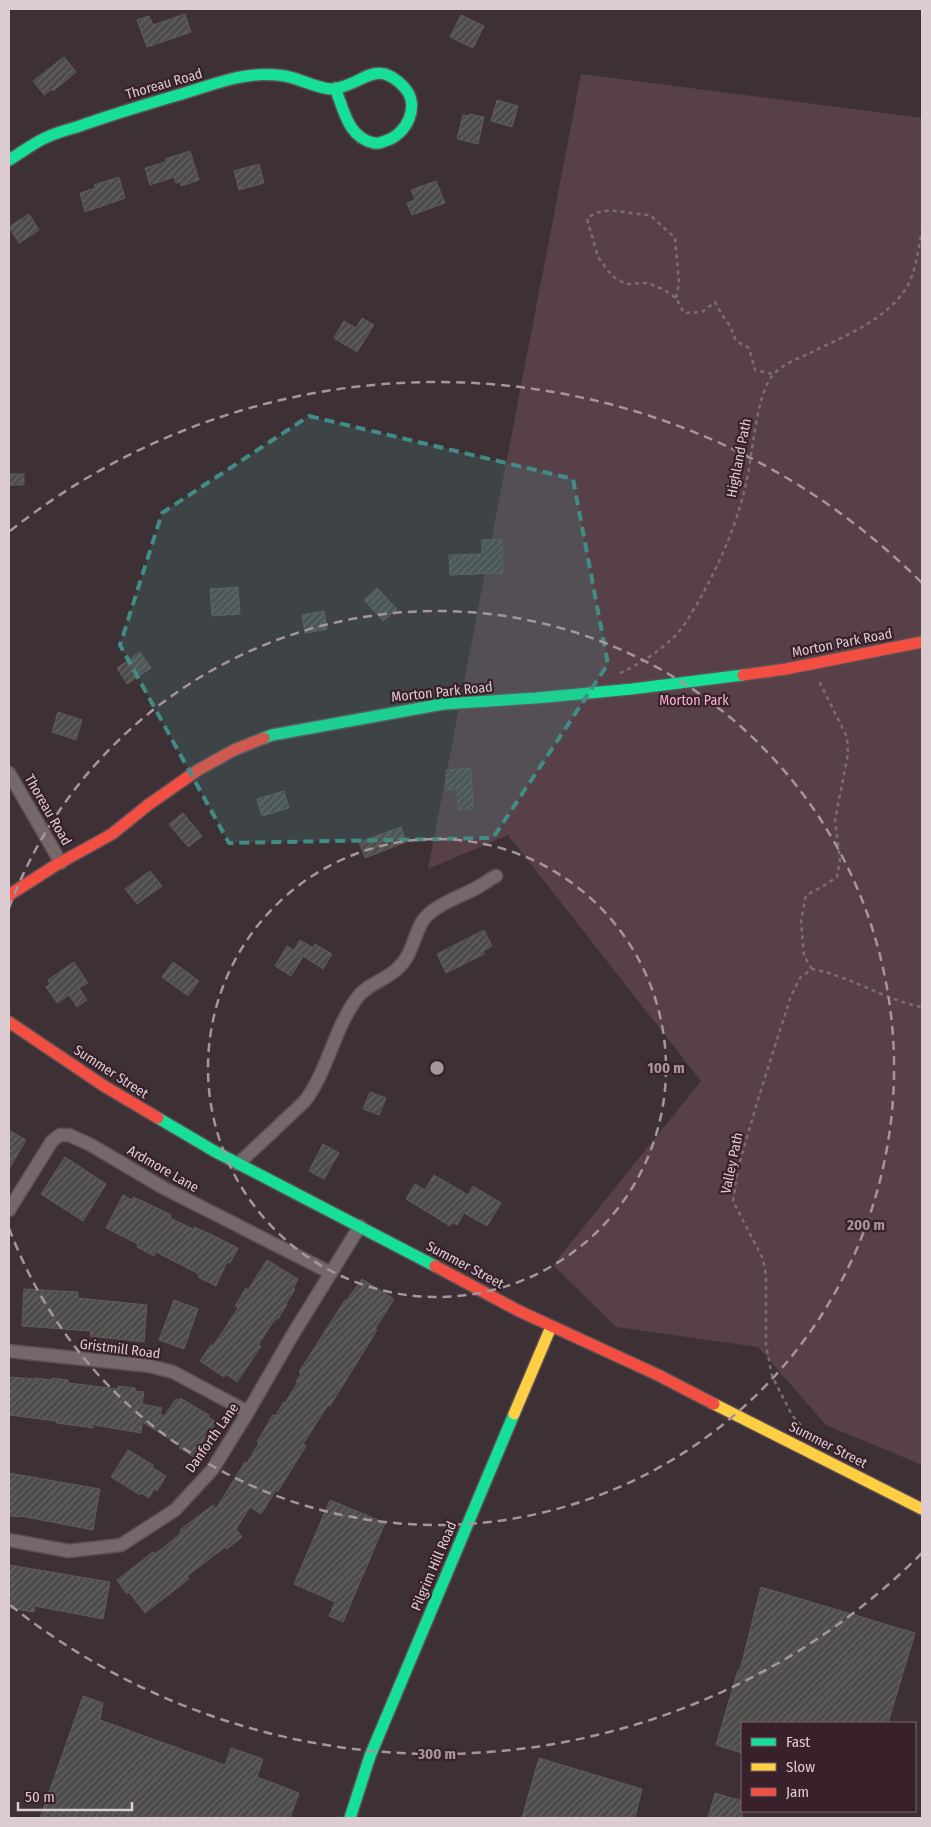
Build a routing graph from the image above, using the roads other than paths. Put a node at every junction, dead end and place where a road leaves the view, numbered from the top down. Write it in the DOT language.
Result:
graph roads {
  1 [pos="335,88"];
  2 [pos="9,160"];
  3 [pos="922,642"];
  4 [pos="9,773"];
  5 [pos="61,863"];
  6 [pos="496,876"];
  7 [pos="9,895"];
  8 [pos="9,1022"];
  9 [pos="238,1164"];
  10 [pos="9,1210"];
  11 [pos="360,1226"];
  12 [pos="331,1273"];
  13 [pos="551,1326"];
  14 [pos="9,1351"];
  15 [pos="248,1412"];
  16 [pos="922,1509"];
  17 [pos="9,1540"];
  18 [pos="350,1818"];
  1 -- 1 [label="main road, Thoreau Road"];
  1 -- 2 [label="main road, Thoreau Road"];
  3 -- 5 [label="main road, Morton Park Road"];
  4 -- 5 [label="street, Thoreau Road"];
  5 -- 7 [label="main road, Morton Park Road"];
  6 -- 9 [label="street"];
  8 -- 9 [label="main road, Summer Street"];
  9 -- 11 [label="main road, Summer Street"];
  10 -- 12 [label="street, Ardmore Lane"];
  11 -- 12 [label="street, Danforth Lane"];
  11 -- 13 [label="main road, Summer Street"];
  12 -- 15 [label="street, Danforth Lane"];
  13 -- 16 [label="main road, Summer Street"];
  13 -- 18 [label="main road, Pilgrim Hill Road"];
  14 -- 15 [label="street, Gristmill Road"];
  15 -- 17 [label="street, Danforth Lane"];
}
